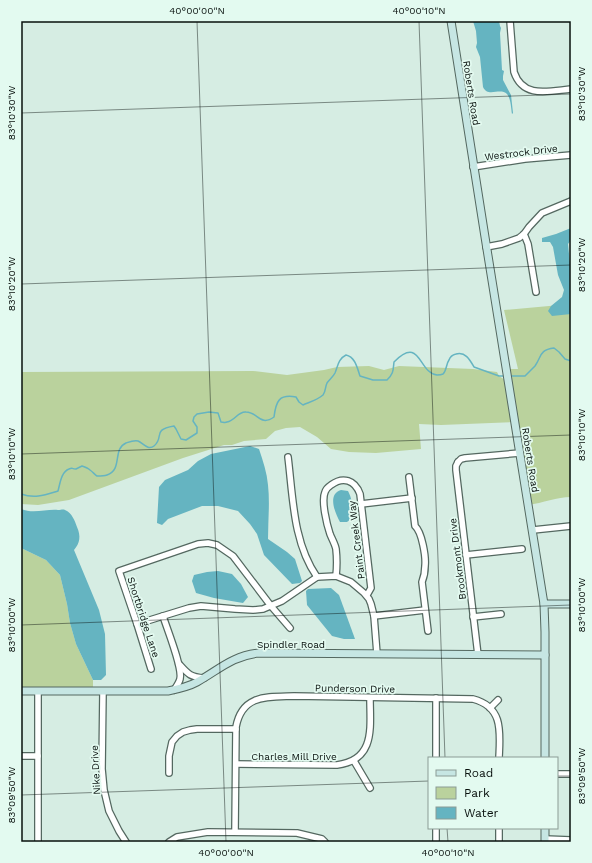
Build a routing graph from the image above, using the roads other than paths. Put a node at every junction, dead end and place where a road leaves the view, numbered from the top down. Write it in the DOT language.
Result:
graph roads {
  1 [pos="451,21"];
  2 [pos="456,21"];
  3 [pos="510,21"];
  4 [pos="571,89"];
  5 [pos="571,155"];
  6 [pos="474,167"];
  7 [pos="571,201"];
  8 [pos="524,234"];
  9 [pos="486,247"];
  10 [pos="536,292"];
  11 [pos="520,453"];
  12 [pos="288,457"];
  13 [pos="409,477"];
  14 [pos="412,498"];
  15 [pos="360,504"];
  16 [pos="571,526"];
  17 [pos="533,530"];
  18 [pos="522,549"];
  19 [pos="466,555"];
  20 [pos="336,576"];
  21 [pos="316,577"];
  22 [pos="367,595"];
  23 [pos="544,604"];
  24 [pos="571,604"];
  25 [pos="271,606"];
  26 [pos="425,610"];
  27 [pos="501,614"];
  28 [pos="163,616"];
  29 [pos="374,616"];
  30 [pos="473,617"];
  31 [pos="138,624"];
  32 [pos="290,628"];
  33 [pos="428,631"];
  34 [pos="377,654"];
  35 [pos="478,655"];
  36 [pos="545,655"];
  37 [pos="179,664"];
  38 [pos="151,669"];
  39 [pos="204,678"];
  40 [pos="174,690"];
  41 [pos="21,691"];
  42 [pos="38,691"];
  43 [pos="102,691"];
  44 [pos="370,698"];
  45 [pos="436,698"];
  46 [pos="498,700"];
  47 [pos="490,708"];
  48 [pos="236,729"];
  49 [pos="21,756"];
  50 [pos="38,756"];
  51 [pos="436,757"];
  52 [pos="499,757"];
  53 [pos="545,757"];
  54 [pos="354,761"];
  55 [pos="236,764"];
  56 [pos="169,772"];
  57 [pos="558,774"];
  58 [pos="571,774"];
  59 [pos="370,788"];
  60 [pos="436,829"];
  61 [pos="499,829"];
  62 [pos="545,829"];
  63 [pos="235,832"];
  64 [pos="571,840"];
  65 [pos="545,841"];
  66 [pos="38,842"];
  67 [pos="126,842"];
  68 [pos="169,842"];
  69 [pos="325,842"];
  70 [pos="436,842"];
  71 [pos="499,842"];
  1 -- 6 [label="main road, Roberts Road"];
  2 -- 6 [label="main road, Roberts Road"];
  3 -- 4 [label="street"];
  5 -- 6 [label="street, Westrock Drive"];
  6 -- 9 [label="main road, Roberts Road"];
  7 -- 8 [label="street"];
  8 -- 9 [label="street"];
  8 -- 10 [label="street"];
  9 -- 11 [label="main road, Roberts Road"];
  11 -- 17 [label="main road, Roberts Road"];
  11 -- 19 [label="street, Brookmont Drive"];
  12 -- 21 [label="street"];
  13 -- 14 [label="street"];
  14 -- 15 [label="street"];
  14 -- 26 [label="street"];
  15 -- 20 [label="street, Paint Creek Way"];
  15 -- 22 [label="street, Paint Creek Way"];
  16 -- 17 [label="street"];
  17 -- 23 [label="main road, Roberts Road"];
  18 -- 19 [label="street"];
  19 -- 30 [label="street, Brookmont Drive"];
  20 -- 21 [label="street"];
  20 -- 22 [label="street"];
  21 -- 25 [label="street"];
  22 -- 29 [label="street"];
  23 -- 24 [label="main road"];
  23 -- 36 [label="main road, Roberts Road"];
  25 -- 28 [label="street"];
  25 -- 31 [label="street, Shortbridge Lane"];
  25 -- 32 [label="street"];
  26 -- 29 [label="street"];
  26 -- 33 [label="street"];
  27 -- 30 [label="street"];
  28 -- 31 [label="street"];
  28 -- 37 [label="street"];
  29 -- 34 [label="street"];
  30 -- 35 [label="street, Brookmont Drive"];
  31 -- 38 [label="street, Shortbridge Lane"];
  34 -- 35 [label="main road, Spindler Road"];
  34 -- 39 [label="main road, Spindler Road"];
  35 -- 36 [label="main road, Spindler Road"];
  36 -- 53 [label="main road, Roberts Road"];
  37 -- 39 [label="street"];
  37 -- 40 [label="street"];
  39 -- 40 [label="main road, Spindler Road"];
  40 -- 43 [label="main road, Spindler Road"];
  41 -- 42 [label="main road, Spindler Road"];
  42 -- 43 [label="main road, Spindler Road"];
  42 -- 50 [label="street"];
  43 -- 67 [label="street, Nike Drive"];
  44 -- 45 [label="street, Punderson Drive"];
  44 -- 48 [label="street, Punderson Drive"];
  44 -- 54 [label="street"];
  45 -- 47 [label="street, Punderson Drive"];
  45 -- 51 [label="street"];
  46 -- 47 [label="street"];
  47 -- 52 [label="street"];
  48 -- 55 [label="street, Punderson Drive"];
  48 -- 56 [label="street"];
  49 -- 50 [label="street"];
  50 -- 66 [label="street"];
  54 -- 55 [label="street, Charles Mill Drive"];
  54 -- 59 [label="street"];
  55 -- 63 [label="street, Punderson Drive"];
  57 -- 58 [label="street"];
  60 -- 70 [label="street"];
  61 -- 71 [label="street"];
  62 -- 65 [label="main road"];
  63 -- 68 [label="street"];
  63 -- 69 [label="street"];
  64 -- 65 [label="street"];
}
